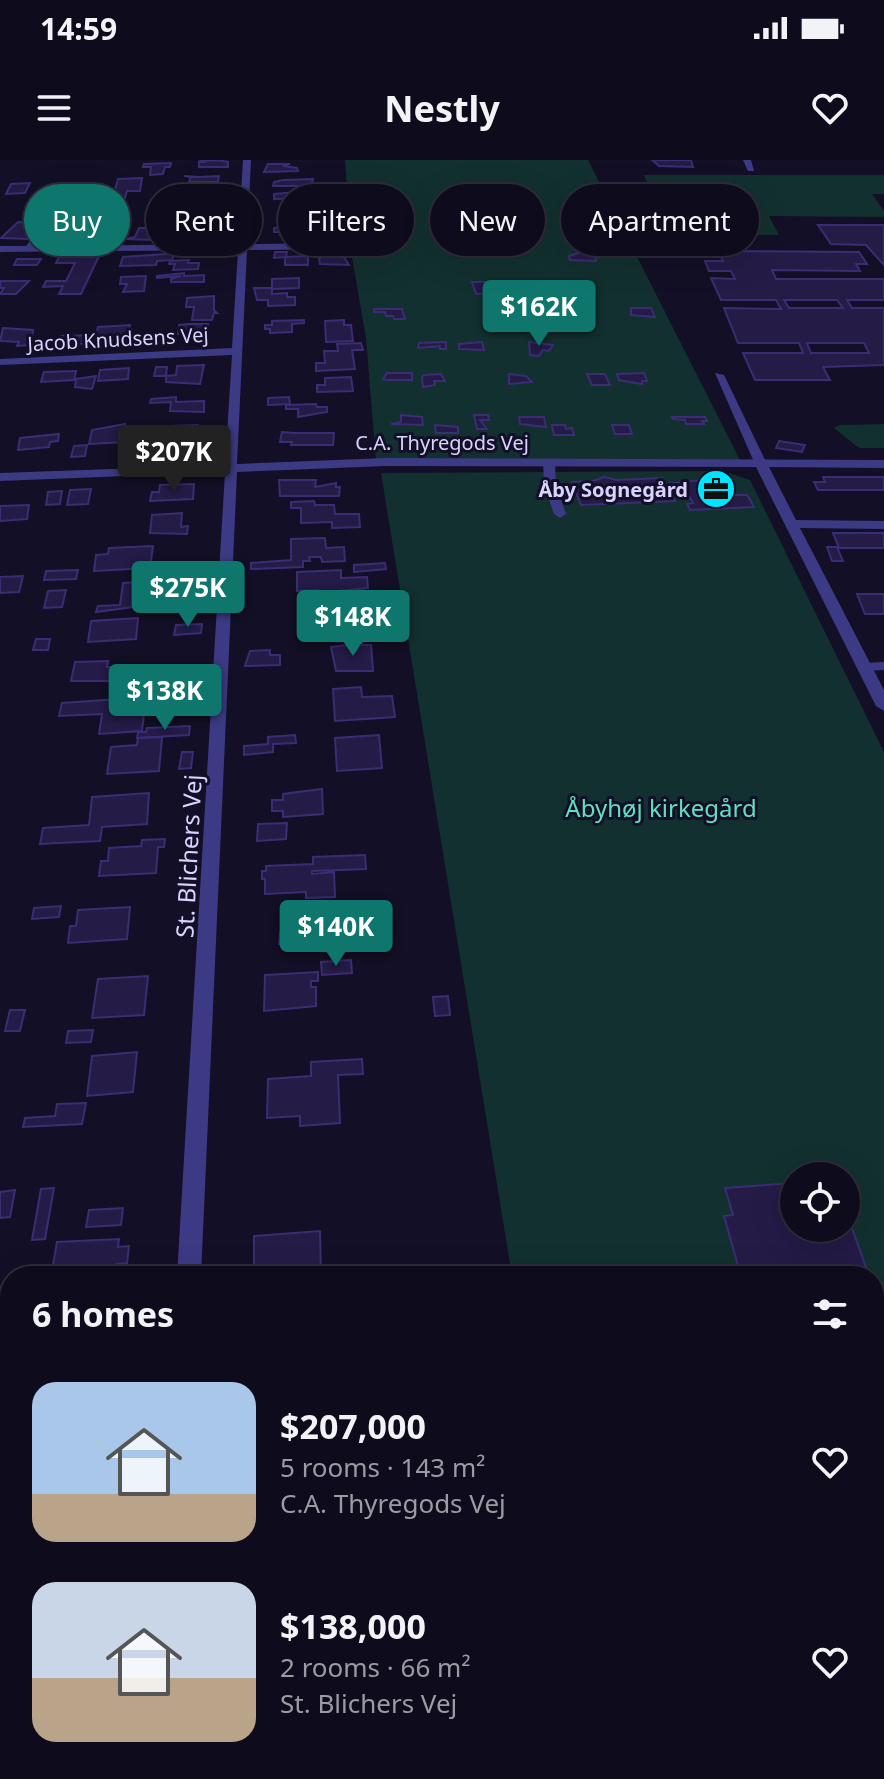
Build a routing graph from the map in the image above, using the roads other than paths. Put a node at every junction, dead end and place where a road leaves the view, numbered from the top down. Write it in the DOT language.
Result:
graph roads {
  1 [pos="247,160"];
  2 [pos="747,160"];
  3 [pos="751,169"];
  4 [pos="246,184"];
  5 [pos="0,249"];
  6 [pos="24,249"];
  7 [pos="243,256"];
  8 [pos="239,351"];
  9 [pos="0,362"];
  10 [pos="719,375"];
  11 [pos="549,462"];
  12 [pos="760,462"];
  13 [pos="884,464"];
  14 [pos="232,465"];
  15 [pos="0,477"];
  16 [pos="560,514"];
  17 [pos="790,524"];
  18 [pos="884,525"];
  19 [pos="884,666"];
  20 [pos="864,667"];
  21 [pos="884,706"];
  22 [pos="190,1266"];
  1 -- 4 [label="street, St. Blichers Vej"];
  2 -- 3 [label="lane"];
  5 -- 6 [label="street"];
  7 -- 8 [label="street, St. Blichers Vej"];
  8 -- 9 [label="street, Jacob Knudsens Vej"];
  8 -- 14 [label="street, St. Blichers Vej"];
  10 -- 12 [label="lane"];
  11 -- 12 [label="street, C.A. Thyregods Vej"];
  11 -- 14 [label="street, C.A. Thyregods Vej"];
  11 -- 16 [label="lane"];
  12 -- 13 [label="street, C.A. Thyregods Vej"];
  12 -- 17 [label="street"];
  14 -- 15 [label="street, C.A. Thyregods Vej"];
  14 -- 22 [label="street, St. Blichers Vej"];
  17 -- 18 [label="street"];
  17 -- 20 [label="street"];
  19 -- 20 [label="lane"];
  20 -- 21 [label="street"];
}
